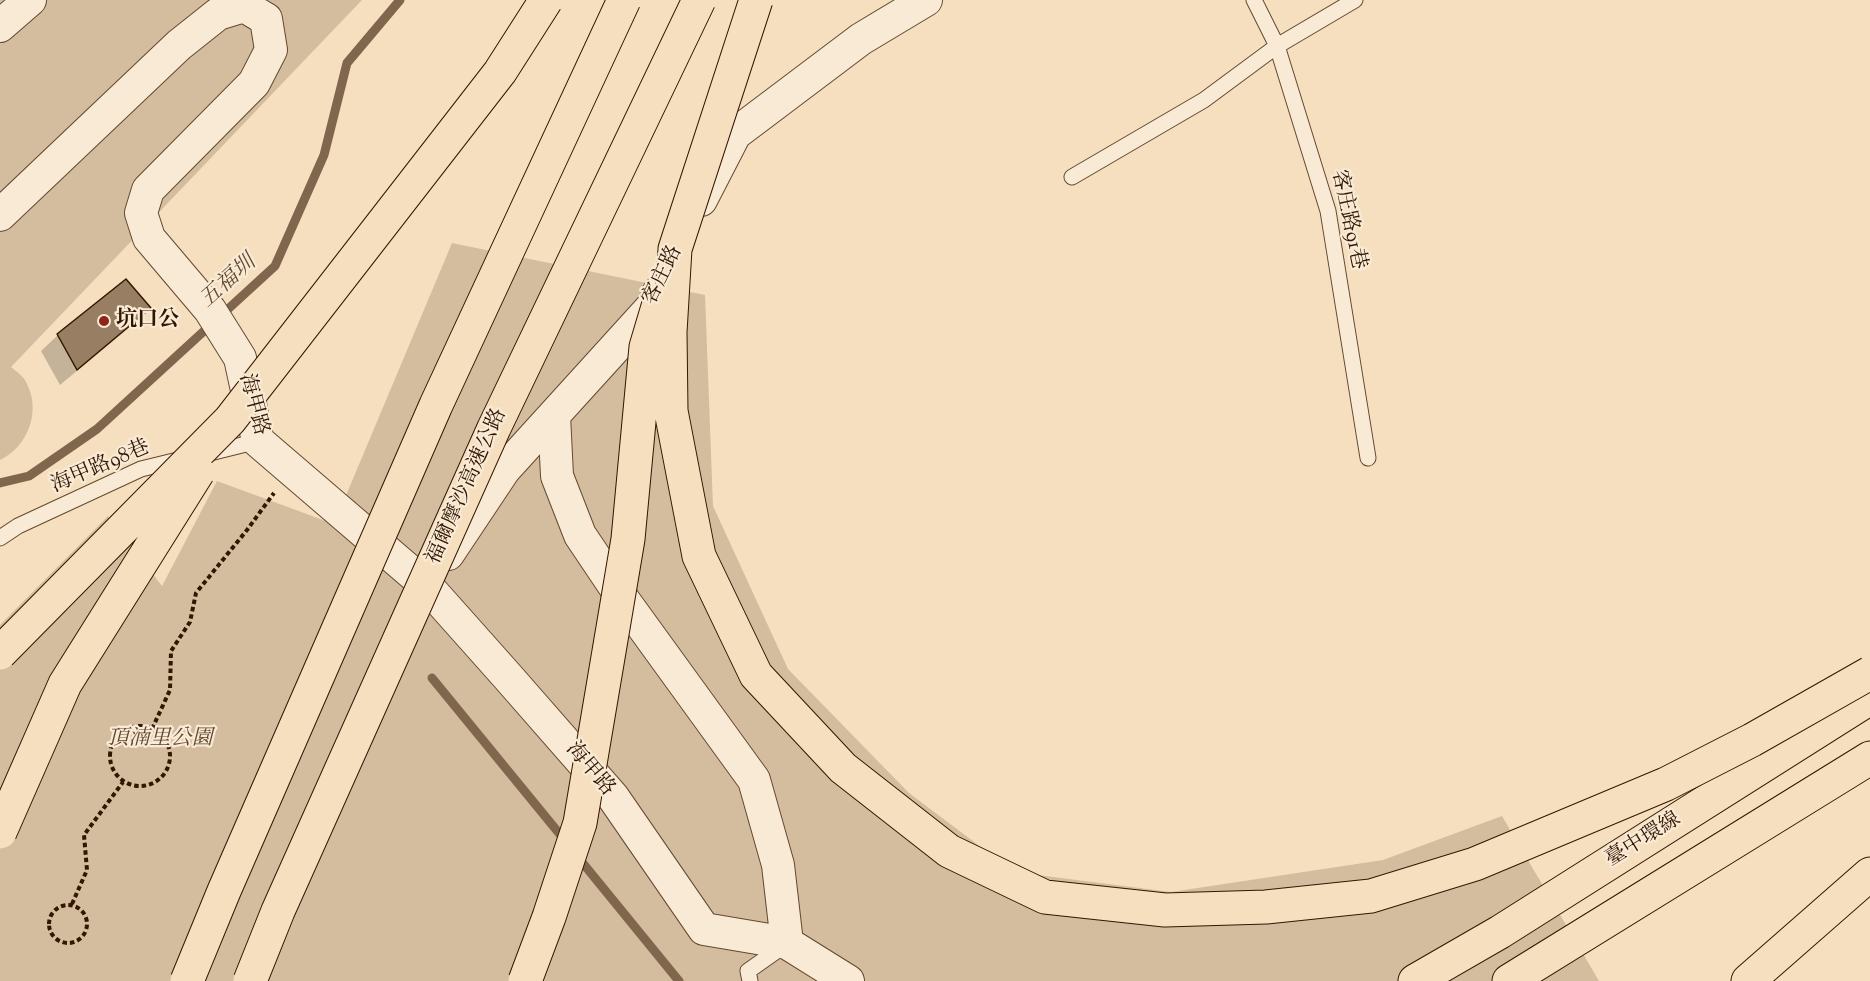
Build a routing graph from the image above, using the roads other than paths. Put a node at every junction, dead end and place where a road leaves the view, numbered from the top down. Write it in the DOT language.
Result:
graph roads {
  1 [pos="30,0"];
  2 [pos="546,0"];
  3 [pos="624,0"];
  4 [pos="699,0"];
  5 [pos="756,0"];
  6 [pos="926,0"];
  7 [pos="1254,0"];
  8 [pos="1355,0"];
  9 [pos="0,26"];
  10 [pos="1278,46"];
  11 [pos="1072,177"];
  12 [pos="0,215"];
  13 [pos="675,249"];
  14 [pos="554,415"];
  15 [pos="230,420"];
  16 [pos="258,441"];
  17 [pos="1368,458"];
  18 [pos="0,538"];
  19 [pos="427,586"];
  20 [pos="0,652"];
  21 [pos="1870,673"];
  22 [pos="1870,698"];
  23 [pos="1870,758"];
  24 [pos="0,832"];
  25 [pos="1870,874"];
  26 [pos="787,943"];
  27 [pos="187,981"];
  28 [pos="250,981"];
  29 [pos="525,981"];
  30 [pos="750,981"];
  31 [pos="848,981"];
  32 [pos="1415,981"];
  33 [pos="1509,981"];
  34 [pos="1748,981"];
  1 -- 9 [label="street"];
  2 -- 15 [label="highway, bridge"];
  3 -- 27 [label="highway, bridge"];
  4 -- 28 [label="highway, 福爾摩沙高速公路, bridge"];
  5 -- 13 [label="highway, bridge"];
  6 -- 14 [label="street, 客庄路"];
  7 -- 10 [label="lane, 客庄路91巷"];
  8 -- 10 [label="lane"];
  10 -- 11 [label="lane"];
  10 -- 17 [label="lane, 客庄路91巷"];
  12 -- 16 [label="street, 海甲路"];
  13 -- 21 [label="highway, bridge"];
  13 -- 29 [label="highway, bridge"];
  14 -- 19 [label="street, 客庄路"];
  14 -- 26 [label="street"];
  15 -- 20 [label="highway, bridge"];
  15 -- 24 [label="highway, bridge"];
  16 -- 18 [label="lane, 海甲路98巷"];
  16 -- 19 [label="street, 海甲路"];
  19 -- 26 [label="street, 海甲路"];
  22 -- 32 [label="highway, 臺中環線"];
  23 -- 33 [label="highway"];
  25 -- 34 [label="highway"];
  26 -- 30 [label="lane"];
  26 -- 31 [label="street, 海甲路"];
}
